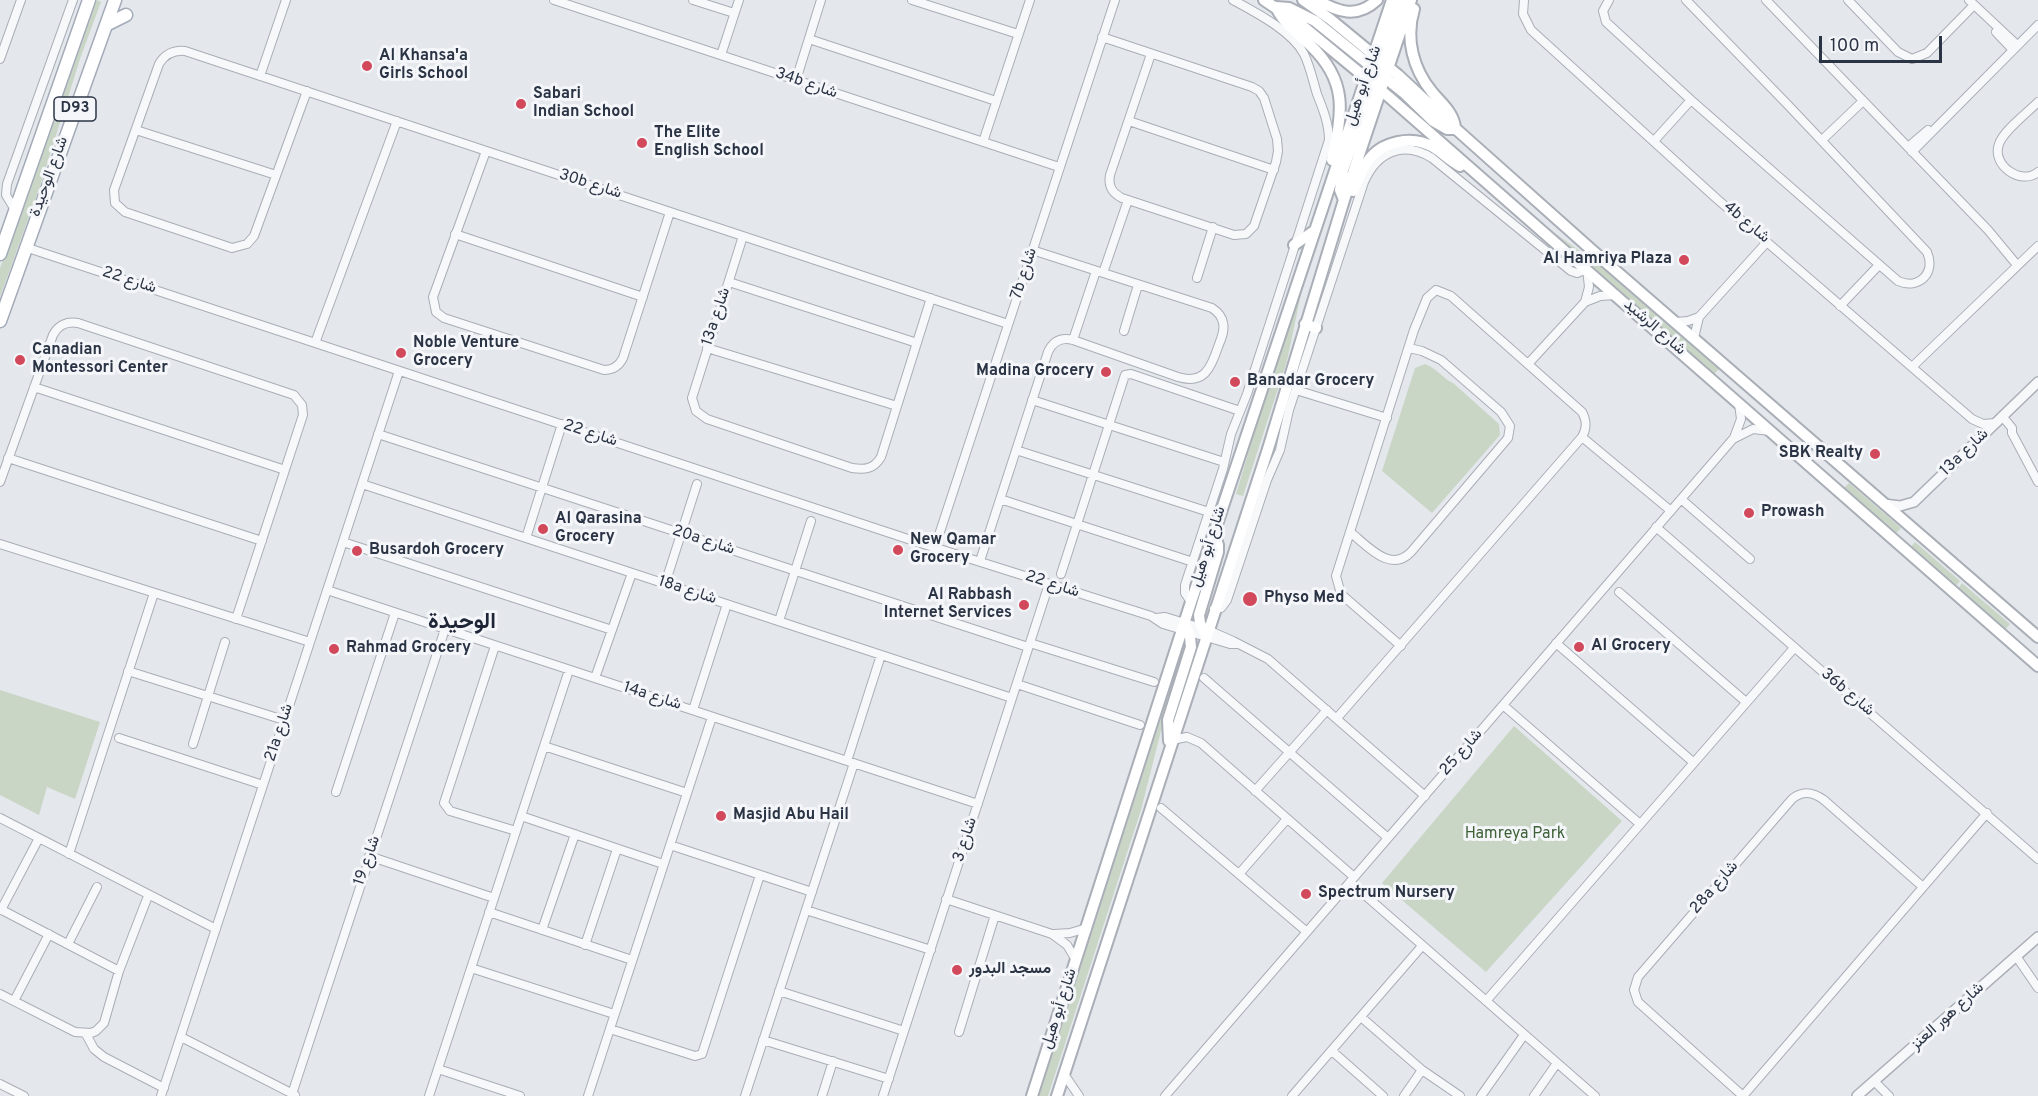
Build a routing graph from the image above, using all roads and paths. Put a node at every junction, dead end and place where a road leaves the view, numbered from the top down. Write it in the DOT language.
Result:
graph roads {
  1 [pos="21,0"];
  2 [pos="73,0"];
  3 [pos="89,0"];
  4 [pos="107,0"];
  5 [pos="115,0"];
  6 [pos="286,0"];
  7 [pos="554,0"];
  8 [pos="693,0"];
  9 [pos="739,0"];
  10 [pos="821,0"];
  11 [pos="912,0"];
  12 [pos="1030,0"];
  13 [pos="1115,0"];
  14 [pos="1233,0"];
  15 [pos="1264,0"];
  16 [pos="1303,0"];
  17 [pos="1317,0"];
  18 [pos="1377,0"];
  19 [pos="1392,0"];
  20 [pos="1401,0"];
  21 [pos="1411,0"];
  22 [pos="1417,0"];
  23 [pos="1524,0"];
  24 [pos="1609,0"];
  25 [pos="1686,0"];
  26 [pos="1766,0"];
  27 [pos="1848,0"];
  28 [pos="1971,3"];
  29 [pos="1276,7"];
  30 [pos="734,14"];
  31 [pos="126,15"];
  32 [pos="106,25"];
  33 [pos="2038,25"];
  34 [pos="1018,34"];
  35 [pos="1102,38"];
  36 [pos="809,39"];
  37 [pos="2015,47"];
  38 [pos="1151,54"];
  39 [pos="721,55"];
  40 [pos="95,56"];
  41 [pos="0,58"];
  42 [pos="1380,66"];
  43 [pos="260,76"];
  44 [pos="796,80"];
  45 [pos="1374,84"];
  46 [pos="307,91"];
  47 [pos="1691,100"];
  48 [pos="996,101"];
  49 [pos="1863,101"];
  50 [pos="2038,102"];
  51 [pos="397,121"];
  52 [pos="1129,121"];
  53 [pos="1456,129"];
  54 [pos="136,130"];
  55 [pos="1822,140"];
  56 [pos="1654,141"];
  57 [pos="983,142"];
  58 [pos="1910,149"];
  59 [pos="486,151"];
  60 [pos="1059,167"];
  61 [pos="1469,167"];
  62 [pos="1274,170"];
  63 [pos="2038,172"];
  64 [pos="276,175"];
  65 [pos="1333,176"];
  66 [pos="1128,200"];
  67 [pos="1344,200"];
  68 [pos="15,210"];
  69 [pos="670,212"];
  70 [pos="1213,227"];
  71 [pos="1315,231"];
  72 [pos="455,234"];
  73 [pos="743,236"];
  74 [pos="2,239"];
  75 [pos="1767,242"];
  76 [pos="1294,245"];
  77 [pos="2038,246"];
  78 [pos="26,247"];
  79 [pos="1032,250"];
  80 [pos="0,254"];
  81 [pos="2020,263"];
  82 [pos="1880,265"];
  83 [pos="1587,269"];
  84 [pos="1100,272"];
  85 [pos="1197,278"];
  86 [pos="729,282"];
  87 [pos="1138,285"];
  88 [pos="1616,295"];
  89 [pos="643,297"];
  90 [pos="931,298"];
  91 [pos="1585,302"];
  92 [pos="1840,306"];
  93 [pos="1698,317"];
  94 [pos="0,321"];
  95 [pos="1676,322"];
  96 [pos="1008,324"];
  97 [pos="1305,324"];
  98 [pos="1316,328"];
  99 [pos="1124,331"];
  100 [pos="1694,338"];
  101 [pos="1073,340"];
  102 [pos="315,343"];
  103 [pos="917,343"];
  104 [pos="707,348"];
  105 [pos="1409,348"];
  106 [pos="1528,364"];
  107 [pos="1911,367"];
  108 [pos="399,371"];
  109 [pos="2038,382"];
  110 [pos="34,387"];
  111 [pos="1296,390"];
  112 [pos="1032,400"];
  113 [pos="1737,401"];
  114 [pos="897,406"];
  115 [pos="1240,411"];
  116 [pos="1387,418"];
  117 [pos="1972,419"];
  118 [pos="1998,420"];
  119 [pos="562,424"];
  120 [pos="1109,425"];
  121 [pos="1770,431"];
  122 [pos="378,434"];
  123 [pos="1582,437"];
  124 [pos="1733,439"];
  125 [pos="1977,441"];
  126 [pos="1016,450"];
  127 [pos="8,458"];
  128 [pos="1224,462"];
  129 [pos="285,470"];
  130 [pos="1093,475"];
  131 [pos="0,482"];
  132 [pos="2038,482"];
  133 [pos="362,484"];
  134 [pos="697,484"];
  135 [pos="542,489"];
  136 [pos="1000,499"];
  137 [pos="1681,499"];
  138 [pos="1884,504"];
  139 [pos="1209,512"];
  140 [pos="1671,512"];
  141 [pos="811,521"];
  142 [pos="1077,525"];
  143 [pos="1656,527"];
  144 [pos="1350,532"];
  145 [pos="1214,533"];
  146 [pos="681,534"];
  147 [pos="526,538"];
  148 [pos="262,541"];
  149 [pos="343,542"];
  150 [pos="0,544"];
  151 [pos="935,547"];
  152 [pos="1750,559"];
  153 [pos="980,561"];
  154 [pos="1193,562"];
  155 [pos="795,570"];
  156 [pos="632,573"];
  157 [pos="1061,574"];
  158 [pos="665,584"];
  159 [pos="1049,584"];
  160 [pos="327,590"];
  161 [pos="1619,592"];
  162 [pos="154,593"];
  163 [pos="1191,602"];
  164 [pos="727,604"];
  165 [pos="1214,609"];
  166 [pos="395,613"];
  167 [pos="236,619"];
  168 [pos="779,621"];
  169 [pos="1186,628"];
  170 [pos="445,629"];
  171 [pos="1205,629"];
  172 [pos="612,630"];
  173 [pos="2038,637"];
  174 [pos="225,642"];
  175 [pos="310,642"];
  176 [pos="1556,643"];
  177 [pos="1029,645"];
  178 [pos="495,646"];
  179 [pos="1401,646"];
  180 [pos="1794,648"];
  181 [pos="881,655"];
  182 [pos="2038,666"];
  183 [pos="569,670"];
  184 [pos="128,671"];
  185 [pos="595,678"];
  186 [pos="1204,678"];
  187 [pos="1154,682"];
  188 [pos="1017,684"];
  189 [pos="207,696"];
  190 [pos="1012,698"];
  191 [pos="1746,702"];
  192 [pos="1503,705"];
  193 [pos="693,710"];
  194 [pos="1327,710"];
  195 [pos="712,717"];
  196 [pos="1337,718"];
  197 [pos="284,720"];
  198 [pos="1140,725"];
  199 [pos="120,738"];
  200 [pos="1171,742"];
  201 [pos="193,744"];
  202 [pos="544,746"];
  203 [pos="1289,752"];
  204 [pos="850,762"];
  205 [pos="1693,762"];
  206 [pos="263,785"];
  207 [pos="1255,791"];
  208 [pos="336,792"];
  209 [pos="687,793"];
  210 [pos="1425,796"];
  211 [pos="978,804"];
  212 [pos="1161,808"];
  213 [pos="1987,813"];
  214 [pos="521,816"];
  215 [pos="0,818"];
  216 [pos="1287,819"];
  217 [pos="1640,824"];
  218 [pos="516,831"];
  219 [pos="575,834"];
  220 [pos="39,838"];
  221 [pos="1388,838"];
  222 [pos="670,845"];
  223 [pos="617,849"];
  224 [pos="69,854"];
  225 [pos="369,856"];
  226 [pos="2038,858"];
  227 [pos="663,864"];
  228 [pos="1239,874"];
  229 [pos="760,875"];
  230 [pos="1352,880"];
  231 [pos="97,887"];
  232 [pos="1923,887"];
  233 [pos="812,892"];
  234 [pos="148,896"];
  235 [pos="494,898"];
  236 [pos="946,899"];
  237 [pos="1,910"];
  238 [pos="806,910"];
  239 [pos="489,912"];
  240 [pos="995,915"];
  241 [pos="1087,928"];
  242 [pos="216,929"];
  243 [pos="542,930"];
  244 [pos="1307,932"];
  245 [pos="49,934"];
  246 [pos="1052,934"];
  247 [pos="2038,937"];
  248 [pos="68,944"];
  249 [pos="585,945"];
  250 [pos="1422,946"];
  251 [pos="931,950"];
  252 [pos="2016,956"];
  253 [pos="632,960"];
  254 [pos="1076,960"];
  255 [pos="471,968"];
  256 [pos="119,971"];
  257 [pos="2038,988"];
  258 [pos="779,991"];
  259 [pos="0,994"];
  260 [pos="14,1001"];
  261 [pos="1486,1001"];
  262 [pos="614,1014"];
  263 [pos="1360,1017"];
  264 [pos="610,1029"];
  265 [pos="904,1031"];
  266 [pos="959,1032"];
  267 [pos="86,1034"];
  268 [pos="1524,1035"];
  269 [pos="182,1037"];
  270 [pos="763,1040"];
  271 [pos="1332,1051"];
  272 [pos="834,1061"];
  273 [pos="1557,1063"];
  274 [pos="438,1069"];
  275 [pos="1422,1070"];
  276 [pos="1064,1074"];
  277 [pos="889,1079"];
  278 [pos="1874,1082"];
  279 [pos="0,1084"];
  280 [pos="162,1092"];
  281 [pos="294,1095"];
  282 [pos="24,1096"];
  283 [pos="429,1096"];
  284 [pos="520,1096"];
  285 [pos="588,1096"];
  286 [pos="745,1096"];
  287 [pos="822,1096"];
  288 [pos="883,1096"];
  289 [pos="1032,1096"];
  290 [pos="1057,1096"];
  291 [pos="1079,1096"];
  292 [pos="1165,1096"];
  293 [pos="1293,1096"];
  294 [pos="1383,1096"];
  295 [pos="1404,1096"];
  296 [pos="1460,1096"];
  297 [pos="1481,1096"];
  298 [pos="1534,1096"];
  299 [pos="1595,1096"];
  300 [pos="1743,1096"];
  301 [pos="1857,1096"];
  302 [pos="1889,1096"];
  1 -- 41 [label="street"];
  2 -- 68 [label="street"];
  3 -- 68 [label="main road, شارع الوحيدة / D93"];
  4 -- 40 [label="main road"];
  5 -- 32 [label="main road, شارع الوحيدة / D93"];
  6 -- 43 [label="street"];
  7 -- 39 [label="street, 34b شارع"];
  8 -- 30 [label="street"];
  9 -- 30 [label="street"];
  10 -- 36 [label="street"];
  11 -- 34 [label="street"];
  12 -- 34 [label="street"];
  13 -- 35 [label="street, 7b شارع"];
  14 -- 76 [label="street"];
  15 -- 29 [label="main road, شارع الرشيد"];
  16 -- 42 [label="main road"];
  17 -- 18 [label="main road"];
  19 -- 42 [label="main road, شارع أبو هيل"];
  20 -- 42 [label="main road"];
  21 -- 42 [label="main road, شارع أبو هيل"];
  22 -- 53 [label="main road"];
  23 -- 56 [label="street, 4b شارع"];
  24 -- 47 [label="street"];
  25 -- 55 [label="street"];
  26 -- 49 [label="street"];
  27 -- 28 [label="street"];
  28 -- 37 [label="street"];
  29 -- 42 [label="main road"];
  29 -- 45 [label="main road, شارع الرشيد"];
  29 -- 65 [label="main road"];
  30 -- 39 [label="street"];
  31 -- 32 [label="main road"];
  32 -- 40 [label="main road, شارع الوحيدة / D93"];
  33 -- 37 [label="street"];
  34 -- 48 [label="street"];
  35 -- 38 [label="street"];
  35 -- 60 [label="street, 7b شارع"];
  36 -- 44 [label="street"];
  36 -- 48 [label="street"];
  37 -- 58 [label="street"];
  38 -- 52 [label="street"];
  38 -- 62 [label="street"];
  39 -- 44 [label="street, 34b شارع"];
  40 -- 78 [label="main road, شارع الوحيدة / D93"];
  42 -- 45 [label="main road, شارع أبو هيل"];
  42 -- 45 [label="main road, شارع أبو هيل"];
  42 -- 53 [label="main road"];
  43 -- 46 [label="street, 30b شارع"];
  43 -- 54 [label="street, 30b شارع"];
  44 -- 57 [label="street, 34b شارع"];
  45 -- 61 [label="main road, شارع الرشيد"];
  45 -- 65 [label="main road, شارع أبو هيل"];
  45 -- 67 [label="main road"];
  46 -- 51 [label="street, 30b شارع"];
  46 -- 64 [label="street"];
  47 -- 56 [label="street"];
  47 -- 82 [label="street"];
  48 -- 57 [label="street"];
  49 -- 55 [label="street"];
  49 -- 58 [label="street"];
  50 -- 63 [label="street"];
  51 -- 59 [label="street, 30b شارع"];
  51 -- 102 [label="street"];
  52 -- 62 [label="street"];
  52 -- 66 [label="street"];
  53 -- 95 [label="main road, شارع الرشيد"];
  54 -- 64 [label="street"];
  54 -- 64 [label="street"];
  55 -- 82 [label="street"];
  56 -- 75 [label="street, 4b شارع"];
  57 -- 60 [label="street, 34b شارع"];
  58 -- 81 [label="street"];
  59 -- 69 [label="street, 30b شارع"];
  59 -- 72 [label="street"];
  60 -- 79 [label="street, 7b شارع"];
  61 -- 67 [label="main road"];
  61 -- 83 [label="main road, شارع الرشيد"];
  62 -- 70 [label="street"];
  65 -- 71 [label="main road, شارع أبو هيل"];
  66 -- 70 [label="street"];
  66 -- 84 [label="street"];
  67 -- 97 [label="main road, شارع أبو هيل"];
  68 -- 74 [label="main road, شارع الوحيدة / D93"];
  69 -- 73 [label="street, 30b شارع"];
  69 -- 89 [label="street"];
  70 -- 85 [label="street"];
  71 -- 76 [label="main road"];
  71 -- 145 [label="main road, شارع أبو هيل"];
  72 -- 89 [label="street"];
  72 -- 89 [label="street"];
  73 -- 86 [label="street, 13a شارع"];
  73 -- 90 [label="street, 30b شارع"];
  74 -- 80 [label="main road, شارع الوحيدة / D93"];
  75 -- 92 [label="street, 4b شارع"];
  75 -- 93 [label="street"];
  76 -- 115 [label="street"];
  77 -- 81 [label="street"];
  78 -- 94 [label="main road, شارع الوحيدة / D93"];
  78 -- 102 [label="street, شارع 22"];
  79 -- 84 [label="street"];
  79 -- 96 [label="street, 7b شارع"];
  81 -- 107 [label="street"];
  82 -- 92 [label="street"];
  83 -- 88 [label="main road, شارع الرشيد"];
  83 -- 91 [label="street"];
  83 -- 98 [label="street"];
  84 -- 87 [label="street"];
  84 -- 101 [label="street"];
  86 -- 103 [label="street"];
  86 -- 104 [label="street, 13a شارع"];
  87 -- 99 [label="street"];
  87 -- 101 [label="street"];
  88 -- 91 [label="street"];
  88 -- 113 [label="main road, شارع الرشيد"];
  90 -- 96 [label="street, 30b شارع"];
  90 -- 103 [label="street"];
  91 -- 106 [label="street"];
  92 -- 107 [label="street, 4b شارع"];
  93 -- 95 [label="street"];
  93 -- 100 [label="street"];
  95 -- 100 [label="main road, شارع الرشيد"];
  96 -- 151 [label="street, 7b شارع"];
  97 -- 98 [label="main road"];
  97 -- 165 [label="main road, شارع أبو هيل"];
  98 -- 111 [label="street"];
  100 -- 138 [label="main road, شارع الرشيد"];
  101 -- 112 [label="street"];
  102 -- 108 [label="street, شارع 22"];
  103 -- 114 [label="street"];
  104 -- 114 [label="street"];
  104 -- 114 [label="street, 13a شارع"];
  105 -- 106 [label="street"];
  105 -- 116 [label="street"];
  105 -- 144 [label="street"];
  106 -- 123 [label="street"];
  107 -- 117 [label="street, 4b شارع"];
  108 -- 119 [label="street, شارع 22"];
  108 -- 122 [label="street, 21a شارع"];
  109 -- 118 [label="street, 13a شارع"];
  110 -- 127 [label="street"];
  110 -- 129 [label="street"];
  110 -- 129 [label="street"];
  111 -- 116 [label="street"];
  111 -- 165 [label="street"];
  112 -- 120 [label="street"];
  112 -- 126 [label="street"];
  113 -- 121 [label="main road, شارع الرشيد"];
  113 -- 124 [label="street"];
  115 -- 120 [label="street"];
  115 -- 128 [label="street"];
  116 -- 144 [label="street"];
  117 -- 118 [label="street"];
  117 -- 125 [label="street"];
  118 -- 125 [label="street, 13a شارع"];
  118 -- 132 [label="street"];
  119 -- 135 [label="street"];
  119 -- 151 [label="street, شارع 22"];
  120 -- 128 [label="street"];
  120 -- 130 [label="street"];
  121 -- 124 [label="street"];
  121 -- 182 [label="main road, شارع الرشيد"];
  122 -- 133 [label="street, 21a شارع"];
  122 -- 135 [label="street, 20a شارع"];
  123 -- 140 [label="street"];
  123 -- 179 [label="street"];
  124 -- 137 [label="street, شارع 25"];
  125 -- 138 [label="street, 13a شارع"];
  126 -- 130 [label="street"];
  126 -- 136 [label="street"];
  127 -- 131 [label="street"];
  127 -- 148 [label="street"];
  128 -- 139 [label="street"];
  129 -- 148 [label="street"];
  130 -- 139 [label="street"];
  130 -- 142 [label="street"];
  133 -- 147 [label="street, 18a شارع"];
  133 -- 149 [label="street, 21a شارع"];
  134 -- 146 [label="street"];
  135 -- 146 [label="street, 20a شارع"];
  135 -- 147 [label="street"];
  136 -- 142 [label="street"];
  136 -- 153 [label="street"];
  137 -- 140 [label="street, شارع 25"];
  137 -- 152 [label="street"];
  138 -- 173 [label="main road, شارع الرشيد"];
  139 -- 154 [label="street"];
  140 -- 143 [label="street, شارع 25"];
  141 -- 155 [label="street"];
  142 -- 154 [label="street"];
  142 -- 157 [label="street"];
  143 -- 176 [label="street, شارع 25"];
  143 -- 180 [label="street, 36b شارع"];
  144 -- 179 [label="street"];
  145 -- 163 [label="main road, شارع أبو هيل"];
  145 -- 171 [label="main road"];
  146 -- 155 [label="street, 20a شارع"];
  146 -- 158 [label="street"];
  147 -- 156 [label="street, 18a شارع"];
  148 -- 167 [label="street"];
  149 -- 160 [label="street, 21a شارع"];
  149 -- 172 [label="street"];
  150 -- 162 [label="street"];
  151 -- 153 [label="street, شارع 22"];
  153 -- 159 [label="street, شارع 22"];
  154 -- 163 [label="street"];
  155 -- 168 [label="street"];
  155 -- 177 [label="street, 20a شارع"];
  156 -- 158 [label="street, 18a شارع"];
  156 -- 172 [label="street"];
  158 -- 164 [label="street, 18a شارع"];
  159 -- 169 [label="street, شارع 22"];
  159 -- 177 [label="street, شارع 3"];
  160 -- 166 [label="street, 14a شارع"];
  160 -- 175 [label="street, 21a شارع"];
  161 -- 191 [label="street"];
  162 -- 167 [label="street"];
  162 -- 184 [label="street"];
  163 -- 169 [label="main road, شارع أبو هيل"];
  164 -- 168 [label="street, 18a شارع"];
  164 -- 193 [label="street"];
  165 -- 171 [label="main road, شارع أبو هيل"];
  166 -- 170 [label="street, 14a شارع"];
  166 -- 208 [label="street"];
  167 -- 175 [label="street"];
  168 -- 181 [label="street, 18a شارع"];
  169 -- 171 [label="street, شارع 22"];
  169 -- 200 [label="main road"];
  169 -- 241 [label="main road, شارع أبو هيل"];
  170 -- 178 [label="street, 14a شارع"];
  170 -- 225 [label="street, شارع 19"];
  171 -- 194 [label="street, شارع 22"];
  171 -- 200 [label="main road, شارع أبو هيل"];
  172 -- 185 [label="street"];
  174 -- 189 [label="street"];
  175 -- 197 [label="street, 21a شارع"];
  176 -- 192 [label="street, شارع 25"];
  176 -- 205 [label="street"];
  177 -- 187 [label="street, 20a شارع"];
  177 -- 188 [label="street, شارع 3"];
  178 -- 183 [label="street, 14a شارع"];
  178 -- 218 [label="street"];
  179 -- 196 [label="street"];
  180 -- 191 [label="street"];
  180 -- 213 [label="street, 36b شارع"];
  181 -- 190 [label="street, 18a شارع"];
  181 -- 204 [label="street"];
  183 -- 185 [label="street, 14a شارع"];
  183 -- 202 [label="street"];
  184 -- 189 [label="street"];
  184 -- 224 [label="street"];
  185 -- 193 [label="street, 14a شارع"];
  186 -- 203 [label="street"];
  188 -- 190 [label="street, شارع 3"];
  188 -- 198 [label="street"];
  189 -- 197 [label="street"];
  189 -- 201 [label="street"];
  190 -- 211 [label="street, شارع 3"];
  191 -- 205 [label="street"];
  192 -- 210 [label="street, شارع 25"];
  192 -- 217 [label="street"];
  193 -- 195 [label="street, 14a شارع"];
  194 -- 196 [label="street, شارع 22"];
  194 -- 203 [label="street"];
  195 -- 204 [label="street, 14a شارع"];
  195 -- 209 [label="street"];
  196 -- 210 [label="street, شارع 22"];
  197 -- 206 [label="street, 21a شارع"];
  199 -- 206 [label="street"];
  200 -- 207 [label="street"];
  200 -- 276 [label="main road, شارع أبو هيل"];
  202 -- 209 [label="street"];
  202 -- 214 [label="street"];
  203 -- 207 [label="street"];
  203 -- 221 [label="street"];
  204 -- 211 [label="street, 14a شارع"];
  204 -- 233 [label="street"];
  205 -- 217 [label="street"];
  206 -- 242 [label="street, 21a شارع"];
  207 -- 216 [label="street"];
  209 -- 222 [label="street"];
  210 -- 221 [label="street, شارع 25"];
  211 -- 236 [label="street, شارع 3"];
  212 -- 228 [label="street"];
  213 -- 226 [label="street, 36b شارع"];
  213 -- 232 [label="street"];
  214 -- 218 [label="street"];
  214 -- 219 [label="street"];
  215 -- 220 [label="street"];
  216 -- 228 [label="street"];
  216 -- 230 [label="street"];
  217 -- 261 [label="street"];
  218 -- 235 [label="street"];
  219 -- 223 [label="street"];
  219 -- 243 [label="street"];
  220 -- 224 [label="street"];
  220 -- 237 [label="street"];
  221 -- 230 [label="street, شارع 25"];
  222 -- 227 [label="street"];
  222 -- 229 [label="street"];
  223 -- 227 [label="street"];
  223 -- 249 [label="street"];
  224 -- 234 [label="street"];
  225 -- 235 [label="street"];
  225 -- 281 [label="street, شارع 19"];
  227 -- 253 [label="street"];
  228 -- 244 [label="street"];
  229 -- 233 [label="street"];
  229 -- 264 [label="street"];
  230 -- 244 [label="street, شارع 25"];
  230 -- 250 [label="street"];
  231 -- 248 [label="street"];
  232 -- 300 [label="street"];
  232 -- 300 [label="street, 28a شارع"];
  233 -- 238 [label="street"];
  234 -- 242 [label="street"];
  234 -- 256 [label="street"];
  235 -- 239 [label="street"];
  236 -- 240 [label="street"];
  236 -- 251 [label="street, شارع 3"];
  237 -- 245 [label="street"];
  238 -- 251 [label="street"];
  238 -- 258 [label="street"];
  239 -- 243 [label="street"];
  239 -- 255 [label="street"];
  240 -- 246 [label="street"];
  240 -- 266 [label="street"];
  241 -- 246 [label="street"];
  241 -- 254 [label="main road, شارع أبو هيل"];
  242 -- 269 [label="street, 21a شارع"];
  243 -- 249 [label="street"];
  244 -- 292 [label="street, شارع 25"];
  245 -- 248 [label="street"];
  245 -- 260 [label="street"];
  246 -- 254 [label="street"];
  247 -- 252 [label="street, شارع هور العنز"];
  248 -- 256 [label="street"];
  249 -- 253 [label="street"];
  250 -- 261 [label="street"];
  250 -- 263 [label="street"];
  251 -- 265 [label="street, شارع 3"];
  252 -- 257 [label="street"];
  252 -- 278 [label="street, شارع هور العنز"];
  253 -- 262 [label="street"];
  254 -- 289 [label="main road, شارع أبو هيل"];
  255 -- 262 [label="street"];
  255 -- 274 [label="street"];
  256 -- 267 [label="street"];
  258 -- 265 [label="street"];
  258 -- 270 [label="street"];
  259 -- 260 [label="street"];
  260 -- 267 [label="street"];
  261 -- 268 [label="street"];
  262 -- 264 [label="street"];
  263 -- 271 [label="street"];
  263 -- 275 [label="street"];
  264 -- 285 [label="street"];
  265 -- 277 [label="street, شارع 3"];
  267 -- 280 [label="street"];
  268 -- 273 [label="street"];
  268 -- 297 [label="street"];
  269 -- 280 [label="street, 21a شارع"];
  269 -- 281 [label="street"];
  270 -- 272 [label="street"];
  270 -- 286 [label="street"];
  271 -- 293 [label="street"];
  271 -- 294 [label="street"];
  272 -- 277 [label="street"];
  272 -- 287 [label="street"];
  273 -- 298 [label="street"];
  273 -- 299 [label="street"];
  274 -- 283 [label="street"];
  274 -- 284 [label="street"];
  275 -- 295 [label="street"];
  275 -- 296 [label="street"];
  276 -- 290 [label="main road, شارع أبو هيل"];
  276 -- 291 [label="street"];
  277 -- 288 [label="street, شارع 3"];
  278 -- 301 [label="street, شارع هور العنز"];
  278 -- 302 [label="street"];
  279 -- 282 [label="street"];
}
